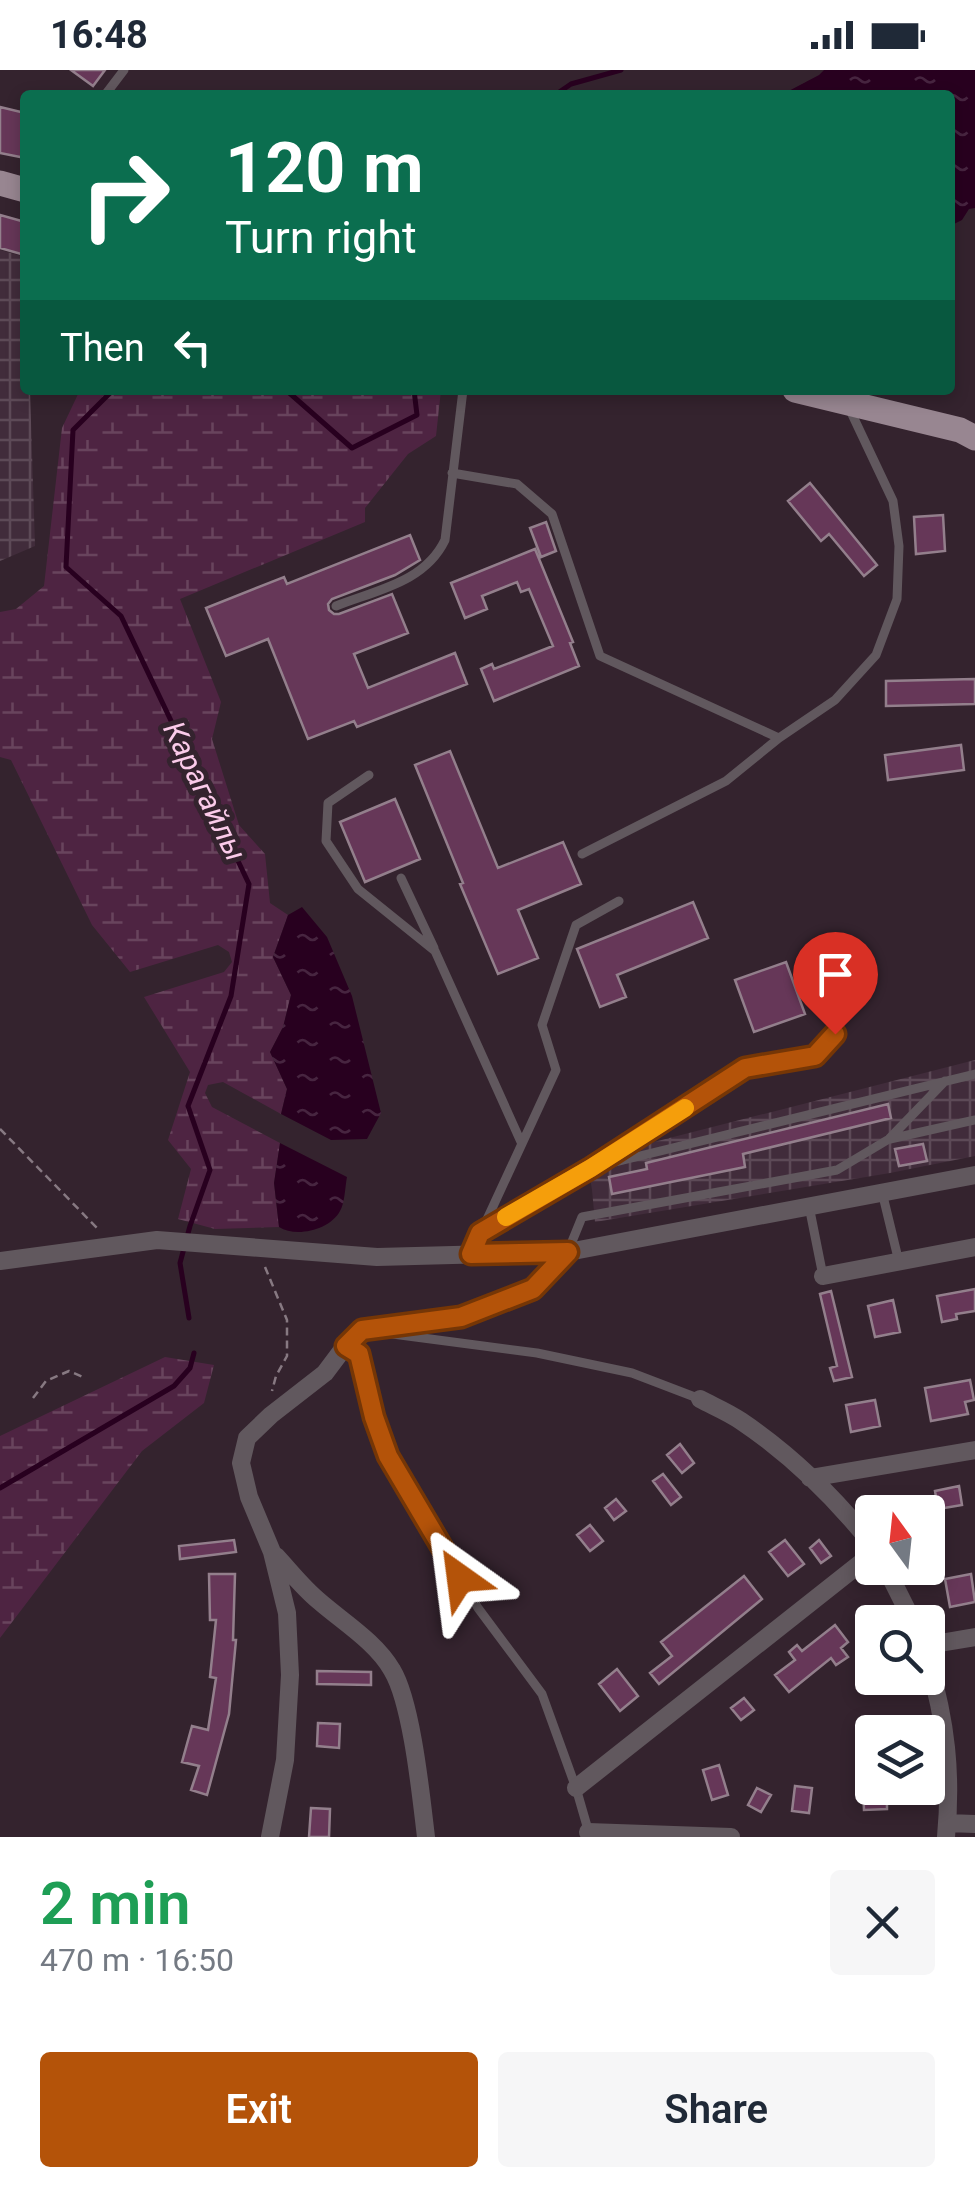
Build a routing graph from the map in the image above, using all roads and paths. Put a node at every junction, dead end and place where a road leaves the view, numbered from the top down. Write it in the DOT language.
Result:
graph roads {
  1 [pos="124,70"];
  2 [pos="109,90"];
  3 [pos="462,395"];
  4 [pos="814,395"];
  5 [pos="847,403"];
  6 [pos="975,438"];
  7 [pos="452,473"];
  8 [pos="336,606"];
  9 [pos="779,738"];
  10 [pos="368,775"];
  11 [pos="582,854"];
  12 [pos="401,878"];
  13 [pos="619,902"];
  14 [pos="435,951"];
  15 [pos="840,984"];
  16 [pos="975,1074"];
  17 [pos="945,1082"];
  18 [pos="975,1120"];
  19 [pos="0,1128"];
  20 [pos="890,1139"];
  21 [pos="521,1142"];
  22 [pos="591,1168"];
  23 [pos="975,1175"];
  24 [pos="882,1192"];
  25 [pos="809,1206"];
  26 [pos="480,1233"];
  27 [pos="114,1246"];
  28 [pos="975,1247"];
  29 [pos="256,1248"];
  30 [pos="568,1252"];
  31 [pos="471,1254"];
  32 [pos="1,1260"];
  33 [pos="899,1262"];
  34 [pos="823,1276"];
  35 [pos="362,1330"];
  36 [pos="346,1346"];
  37 [pos="85,1378"];
  38 [pos="33,1398"];
  39 [pos="700,1399"];
  40 [pos="264,1422"];
  41 [pos="975,1450"];
  42 [pos="810,1478"];
  43 [pos="855,1523"];
  44 [pos="272,1552"];
  45 [pos="855,1567"];
  46 [pos="975,1636"];
  47 [pos="945,1642"];
  48 [pos="936,1695"];
  49 [pos="576,1788"];
  50 [pos="975,1824"];
  51 [pos="947,1830"];
  52 [pos="428,1835"];
  53 [pos="588,1835"];
  54 [pos="270,1837"];
  55 [pos="731,1837"];
  1 -- 2 [label="lane"];
  3 -- 7 [label="lane"];
  4 -- 5 [label="main road"];
  5 -- 6 [label="main road"];
  5 -- 9 [label="lane"];
  7 -- 8 [label="lane"];
  7 -- 9 [label="lane"];
  9 -- 11 [label="lane"];
  10 -- 14 [label="lane"];
  12 -- 14 [label="lane"];
  13 -- 21 [label="lane"];
  14 -- 21 [label="lane"];
  15 -- 22 [label="lane"];
  16 -- 17 [label="lane"];
  17 -- 20 [label="lane"];
  17 -- 22 [label="lane"];
  18 -- 20 [label="lane"];
  19 -- 27 [label="path"];
  20 -- 30 [label="lane"];
  21 -- 26 [label="lane"];
  22 -- 26 [label="lane"];
  23 -- 24 [label="street"];
  24 -- 25 [label="street"];
  24 -- 33 [label="lane"];
  25 -- 30 [label="street"];
  25 -- 34 [label="lane"];
  26 -- 31 [label="lane"];
  27 -- 29 [label="street"];
  27 -- 32 [label="street"];
  28 -- 33 [label="street"];
  29 -- 31 [label="street"];
  29 -- 40 [label="path"];
  30 -- 31 [label="street"];
  30 -- 35 [label="street"];
  33 -- 34 [label="street"];
  35 -- 36 [label="street"];
  35 -- 39 [label="lane"];
  36 -- 40 [label="street"];
  36 -- 49 [label="lane"];
  37 -- 38 [label="path"];
  39 -- 42 [label="street"];
  40 -- 44 [label="street"];
  41 -- 42 [label="street"];
  42 -- 43 [label="street"];
  44 -- 52 [label="street"];
  44 -- 54 [label="street"];
  45 -- 49 [label="street"];
  46 -- 47 [label="street"];
  48 -- 51 [label="street"];
  49 -- 53 [label="lane"];
  50 -- 51 [label="street"];
  53 -- 55 [label="street"];
}
